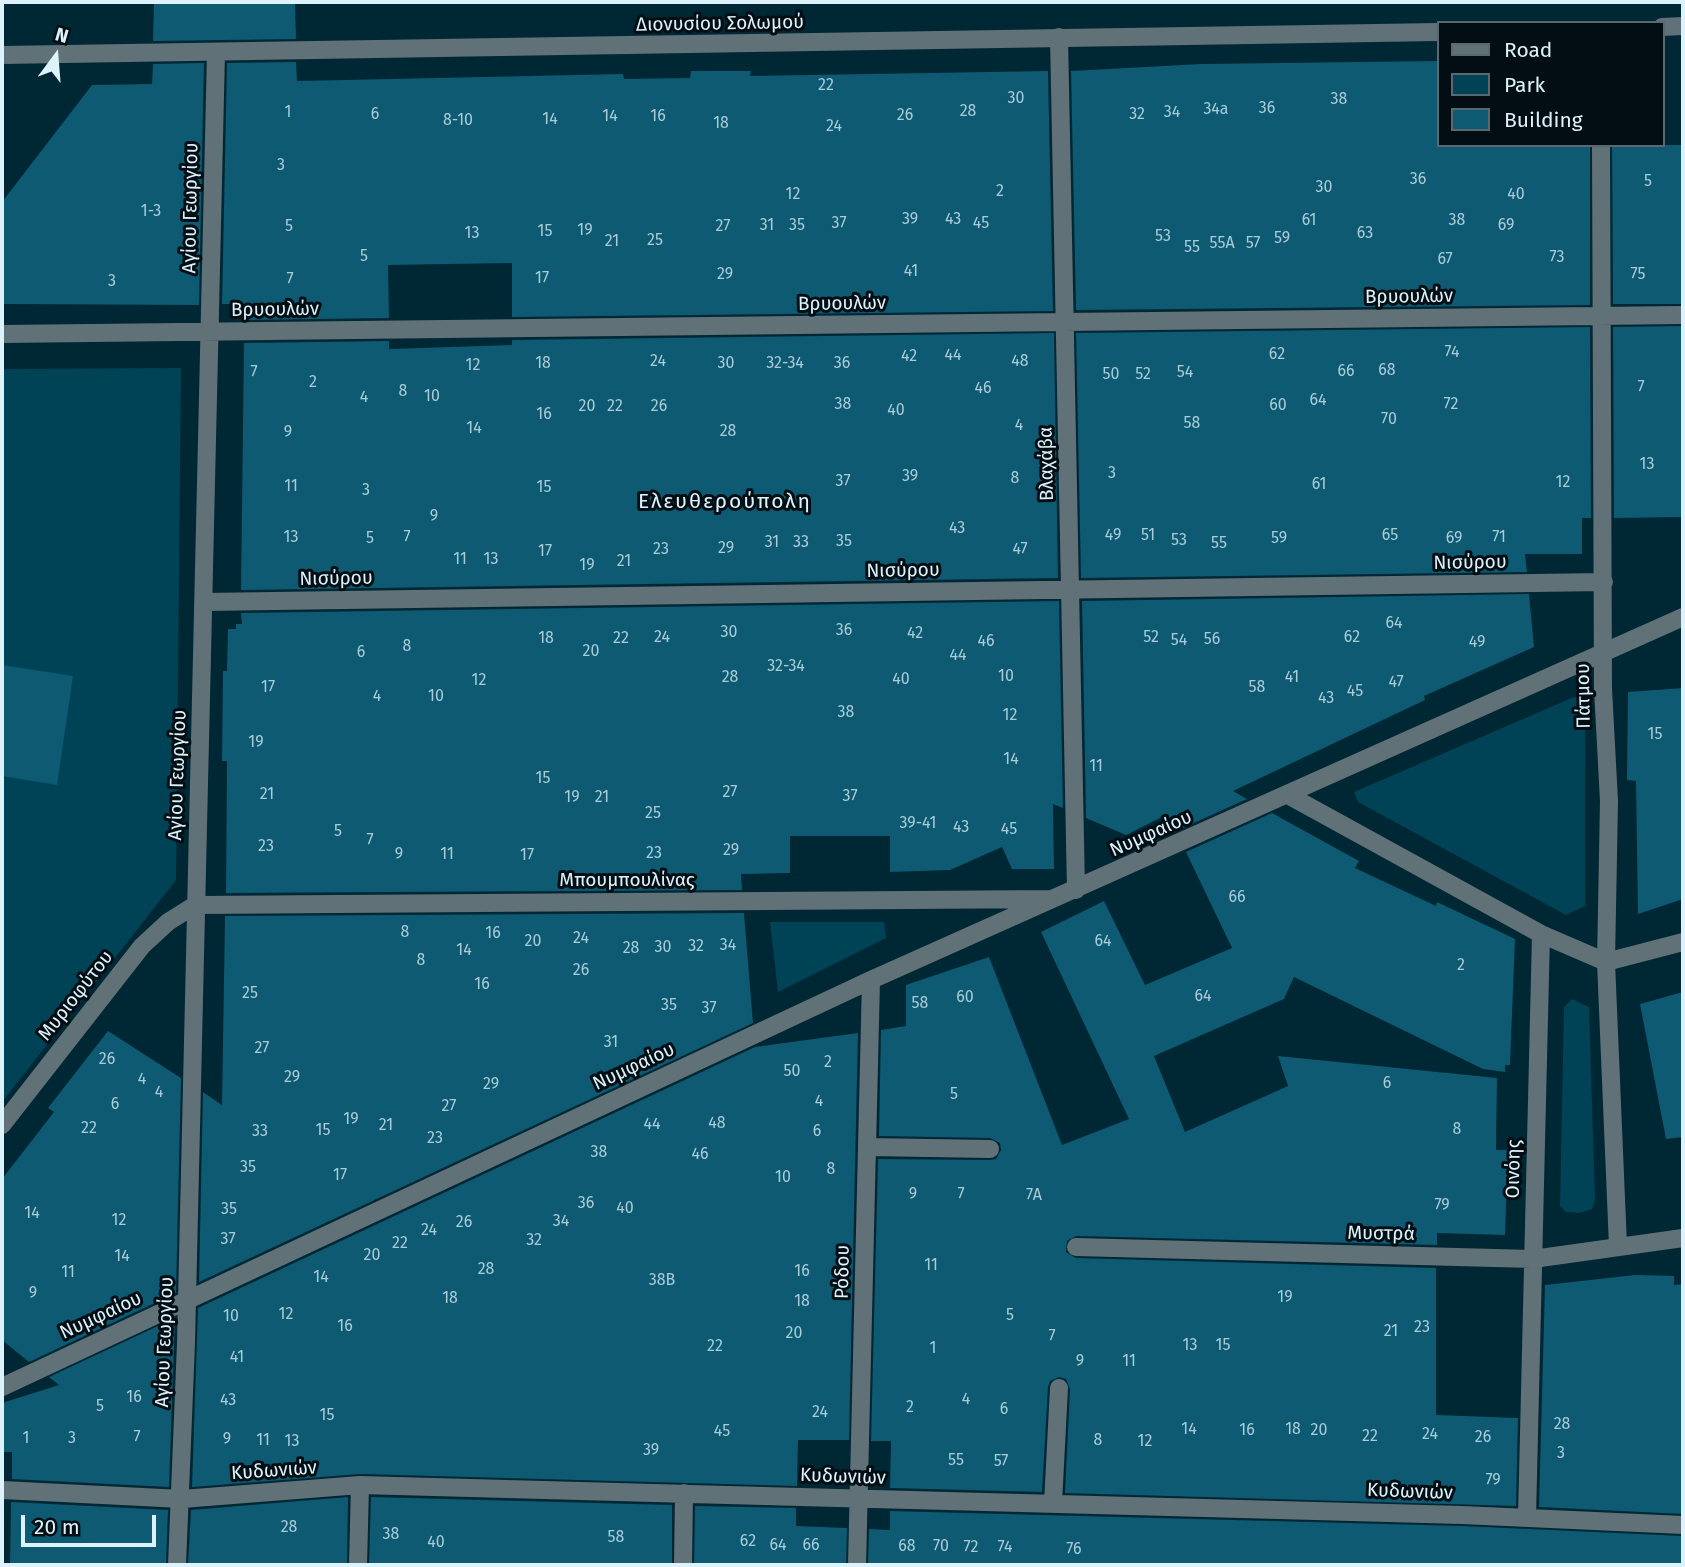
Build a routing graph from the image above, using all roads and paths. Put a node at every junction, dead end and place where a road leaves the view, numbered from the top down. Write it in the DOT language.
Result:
graph roads {
  1 [pos="1683,26"];
  2 [pos="1664,27"];
  3 [pos="1436,32"];
  4 [pos="1059,37"];
  5 [pos="216,52"];
  6 [pos="2,55"];
  7 [pos="1601,147"];
  8 [pos="1683,315"];
  9 [pos="1602,316"];
  10 [pos="1065,322"];
  11 [pos="209,332"];
  12 [pos="2,334"];
  13 [pos="1604,582"];
  14 [pos="1070,590"];
  15 [pos="204,602"];
  16 [pos="1683,617"];
  17 [pos="1604,652"];
  18 [pos="1288,795"];
  19 [pos="1076,890"];
  20 [pos="1059,898"];
  21 [pos="195,905"];
  22 [pos="1541,934"];
  23 [pos="1683,942"];
  24 [pos="1606,962"];
  25 [pos="871,980"];
  26 [pos="2,1125"];
  27 [pos="867,1147"];
  28 [pos="990,1149"];
  29 [pos="1683,1238"];
  30 [pos="1618,1246"];
  31 [pos="1076,1247"];
  32 [pos="1533,1259"];
  33 [pos="187,1299"];
  34 [pos="2,1387"];
  35 [pos="1059,1388"];
  36 [pos="360,1485"];
  37 [pos="2,1490"];
  38 [pos="684,1493"];
  39 [pos="859,1498"];
  40 [pos="182,1499"];
  41 [pos="1053,1503"];
  42 [pos="1527,1517"];
  43 [pos="1683,1525"];
  44 [pos="177,1565"];
  45 [pos="358,1565"];
  46 [pos="683,1565"];
  47 [pos="857,1565"];
  1 -- 2 [label="street"];
  3 -- 4 [label="street, Διονυσίου Σολωμού"];
  4 -- 5 [label="street, Διονυσίου Σολωμού"];
  4 -- 10 [label="street, Βλαχάβα"];
  5 -- 6 [label="street, Διονυσίου Σολωμού"];
  5 -- 11 [label="street, Αγίου Γεωργίου"];
  7 -- 9 [label="street, Πάτμου"];
  8 -- 9 [label="street, Βρυουλών"];
  9 -- 10 [label="street, Βρυουλών"];
  9 -- 13 [label="street, Πάτμου"];
  10 -- 11 [label="street, Βρυουλών"];
  10 -- 14 [label="street, Βλαχάβα"];
  11 -- 12 [label="street, Βρυουλών"];
  11 -- 15 [label="street, Αγίου Γεωργίου"];
  13 -- 14 [label="street, Νισύρου"];
  13 -- 17 [label="street, Πάτμου"];
  14 -- 15 [label="street, Νισύρου"];
  14 -- 19 [label="street, Βλαχάβα"];
  15 -- 21 [label="street, Αγίου Γεωργίου"];
  16 -- 17 [label="street, Νυμφαίου"];
  17 -- 18 [label="street, Νυμφαίου"];
  17 -- 24 [label="street, Πάτμου"];
  18 -- 19 [label="street, Νυμφαίου"];
  18 -- 22 [label="street"];
  19 -- 20 [label="street, Νυμφαίου"];
  20 -- 21 [label="street, Μπουμπουλίνας"];
  20 -- 25 [label="street, Νυμφαίου"];
  21 -- 26 [label="street, Μυριοφύτου"];
  21 -- 33 [label="street, Αγίου Γεωργίου"];
  22 -- 24 [label="street"];
  22 -- 32 [label="street, Οινόης"];
  23 -- 24 [label="street"];
  24 -- 30 [label="street, Πάτμου"];
  25 -- 27 [label="street, Ρόδου"];
  25 -- 33 [label="street, Νυμφαίου"];
  27 -- 28 [label="street"];
  27 -- 39 [label="street, Ρόδου"];
  29 -- 30 [label="street, Μυστρά"];
  30 -- 32 [label="street, Μυστρά"];
  31 -- 32 [label="street, Μυστρά"];
  32 -- 42 [label="street, Οινόης"];
  33 -- 34 [label="street, Νυμφαίου"];
  33 -- 40 [label="street, Αγίου Γεωργίου"];
  35 -- 41 [label="street"];
  36 -- 38 [label="street, Κυδωνιών"];
  36 -- 40 [label="street, Κυδωνιών"];
  36 -- 45 [label="street"];
  37 -- 40 [label="street, Κυδωνιών"];
  38 -- 39 [label="street, Κυδωνιών"];
  38 -- 46 [label="street"];
  39 -- 41 [label="street, Κυδωνιών"];
  39 -- 47 [label="street, Ρόδου"];
  40 -- 44 [label="street, Αγίου Γεωργίου"];
  41 -- 42 [label="street, Κυδωνιών"];
  42 -- 43 [label="street, Κυδωνιών"];
}
